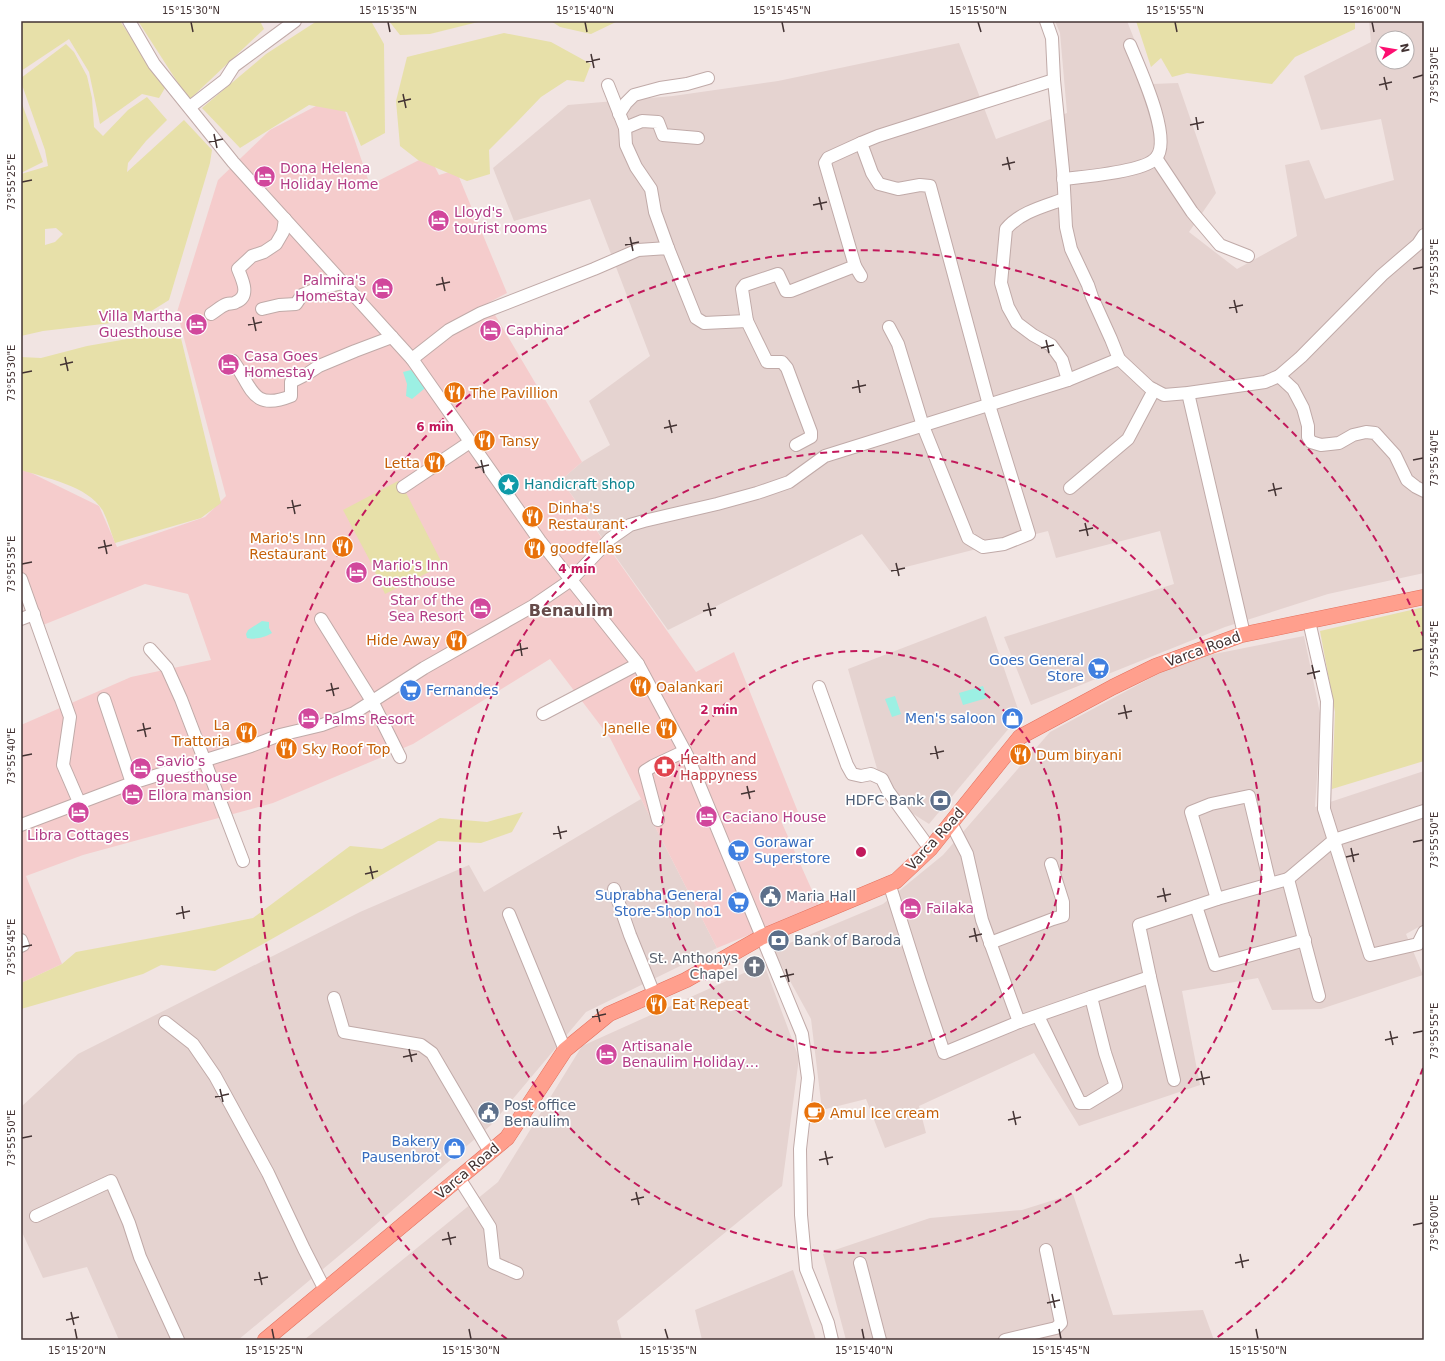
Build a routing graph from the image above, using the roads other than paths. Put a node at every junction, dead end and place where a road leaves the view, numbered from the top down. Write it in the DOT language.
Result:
graph roads {
  1 [pos="129,21"];
  2 [pos="295,21"];
  3 [pos="1046,21"];
  4 [pos="1130,45"];
  5 [pos="708,78"];
  6 [pos="1054,80"];
  7 [pos="608,85"];
  8 [pos="190,107"];
  9 [pos="619,114"];
  10 [pos="625,128"];
  11 [pos="698,138"];
  12 [pos="861,143"];
  13 [pos="1156,158"];
  14 [pos="1063,179"];
  15 [pos="1064,199"];
  16 [pos="285,218"];
  17 [pos="1424,235"];
  18 [pos="668,248"];
  19 [pos="1248,256"];
  20 [pos="344,283"];
  21 [pos="262,309"];
  22 [pos="211,314"];
  23 [pos="747,321"];
  24 [pos="889,327"];
  25 [pos="392,337"];
  26 [pos="412,359"];
  27 [pos="1119,359"];
  28 [pos="233,361"];
  29 [pos="1279,376"];
  30 [pos="1068,380"];
  31 [pos="1154,390"];
  32 [pos="1188,393"];
  33 [pos="989,405"];
  34 [pos="924,425"];
  35 [pos="470,442"];
  36 [pos="796,445"];
  37 [pos="403,487"];
  38 [pos="1070,488"];
  39 [pos="1424,490"];
  40 [pos="21,579"];
  41 [pos="571,580"];
  42 [pos="1424,597"];
  43 [pos="34,614"];
  44 [pos="21,619"];
  45 [pos="321,619"];
  46 [pos="1309,621"];
  47 [pos="1244,634"];
  48 [pos="150,650"];
  49 [pos="638,664"];
  50 [pos="818,687"];
  51 [pos="104,699"];
  52 [pos="372,700"];
  53 [pos="543,714"];
  54 [pos="685,751"];
  55 [pos="400,757"];
  56 [pos="205,761"];
  57 [pos="132,783"];
  58 [pos="79,802"];
  59 [pos="1424,811"];
  60 [pos="658,820"];
  61 [pos="951,823"];
  62 [pos="21,825"];
  63 [pos="1334,840"];
  64 [pos="930,849"];
  65 [pos="243,861"];
  66 [pos="1051,864"];
  67 [pos="1288,880"];
  68 [pos="889,883"];
  69 [pos="1270,884"];
  70 [pos="614,889"];
  71 [pos="1217,899"];
  72 [pos="1196,906"];
  73 [pos="509,914"];
  74 [pos="1424,932"];
  75 [pos="762,937"];
  76 [pos="21,940"];
  77 [pos="1305,940"];
  78 [pos="990,943"];
  79 [pos="21,946"];
  80 [pos="1150,976"];
  81 [pos="654,994"];
  82 [pos="1319,996"];
  83 [pos="1091,997"];
  84 [pos="334,998"];
  85 [pos="1038,1016"];
  86 [pos="165,1022"];
  87 [pos="1018,1022"];
  88 [pos="565,1050"];
  89 [pos="1174,1080"];
  90 [pos="490,1152"];
  91 [pos="459,1178"];
  92 [pos="36,1216"];
  93 [pos="1046,1250"];
  94 [pos="860,1263"];
  95 [pos="517,1273"];
  96 [pos="325,1290"];
  97 [pos="178,1340"];
  98 [pos="264,1340"];
  99 [pos="832,1340"];
  100 [pos="880,1340"];
  101 [pos="1005,1340"];
  1 -- 8 [label="street"];
  2 -- 8 [label="street"];
  3 -- 6 [label="street"];
  4 -- 13 [label="street"];
  5 -- 9 [label="street"];
  6 -- 12 [label="street"];
  6 -- 14 [label="street"];
  7 -- 9 [label="street"];
  8 -- 16 [label="street"];
  9 -- 10 [label="street"];
  10 -- 11 [label="street"];
  10 -- 18 [label="street"];
  12 -- 23 [label="street"];
  12 -- 33 [label="street"];
  13 -- 14 [label="street"];
  13 -- 19 [label="street"];
  14 -- 15 [label="street"];
  15 -- 27 [label="street"];
  15 -- 30 [label="street"];
  16 -- 20 [label="street"];
  16 -- 22 [label="street"];
  17 -- 29 [label="street"];
  18 -- 23 [label="street"];
  18 -- 26 [label="street"];
  20 -- 21 [label="street"];
  20 -- 25 [label="street"];
  23 -- 36 [label="street"];
  24 -- 34 [label="street"];
  25 -- 26 [label="street"];
  25 -- 28 [label="street"];
  26 -- 35 [label="street"];
  27 -- 30 [label="street"];
  27 -- 31 [label="street"];
  29 -- 32 [label="street"];
  29 -- 39 [label="street"];
  30 -- 33 [label="street"];
  31 -- 32 [label="street"];
  31 -- 38 [label="street"];
  32 -- 47 [label="street"];
  33 -- 34 [label="street"];
  33 -- 34 [label="street"];
  34 -- 41 [label="street"];
  35 -- 37 [label="street"];
  35 -- 41 [label="street"];
  40 -- 43 [label="street"];
  41 -- 49 [label="street"];
  41 -- 52 [label="street"];
  42 -- 46 [label="main road, Varca Road"];
  43 -- 44 [label="street"];
  43 -- 58 [label="street"];
  45 -- 52 [label="street"];
  46 -- 47 [label="main road, Varca Road"];
  46 -- 63 [label="street"];
  47 -- 61 [label="main road, Varca Road"];
  48 -- 56 [label="street"];
  49 -- 53 [label="street"];
  49 -- 54 [label="street"];
  50 -- 64 [label="street"];
  51 -- 57 [label="street"];
  52 -- 55 [label="street"];
  52 -- 56 [label="street"];
  54 -- 60 [label="street"];
  54 -- 75 [label="street"];
  56 -- 57 [label="street"];
  56 -- 65 [label="street"];
  57 -- 58 [label="street"];
  58 -- 62 [label="street"];
  59 -- 63 [label="street"];
  61 -- 64 [label="main road, Varca Road"];
  61 -- 78 [label="street"];
  63 -- 67 [label="street"];
  63 -- 74 [label="street"];
  64 -- 68 [label="main road, Varca Road"];
  66 -- 78 [label="street"];
  67 -- 69 [label="street"];
  67 -- 77 [label="street"];
  68 -- 75 [label="main road, Varca Road"];
  68 -- 87 [label="street"];
  69 -- 71 [label="street"];
  69 -- 71 [label="street"];
  70 -- 81 [label="street"];
  71 -- 72 [label="street"];
  72 -- 77 [label="street"];
  72 -- 80 [label="street"];
  73 -- 88 [label="street"];
  75 -- 81 [label="main road, Varca Road"];
  75 -- 99 [label="street"];
  76 -- 79 [label="street"];
  77 -- 82 [label="street"];
  78 -- 87 [label="street"];
  80 -- 83 [label="street"];
  80 -- 89 [label="street"];
  81 -- 88 [label="main road, Varca Road"];
  83 -- 85 [label="street"];
  83 -- 85 [label="street"];
  84 -- 90 [label="street"];
  85 -- 87 [label="street"];
  86 -- 96 [label="street"];
  88 -- 90 [label="main road, Varca Road"];
  90 -- 91 [label="main road, Varca Road"];
  91 -- 95 [label="street"];
  91 -- 96 [label="main road, Varca Road"];
  92 -- 97 [label="street"];
  93 -- 101 [label="street"];
  94 -- 100 [label="street"];
  96 -- 98 [label="main road, Varca Road"];
}
